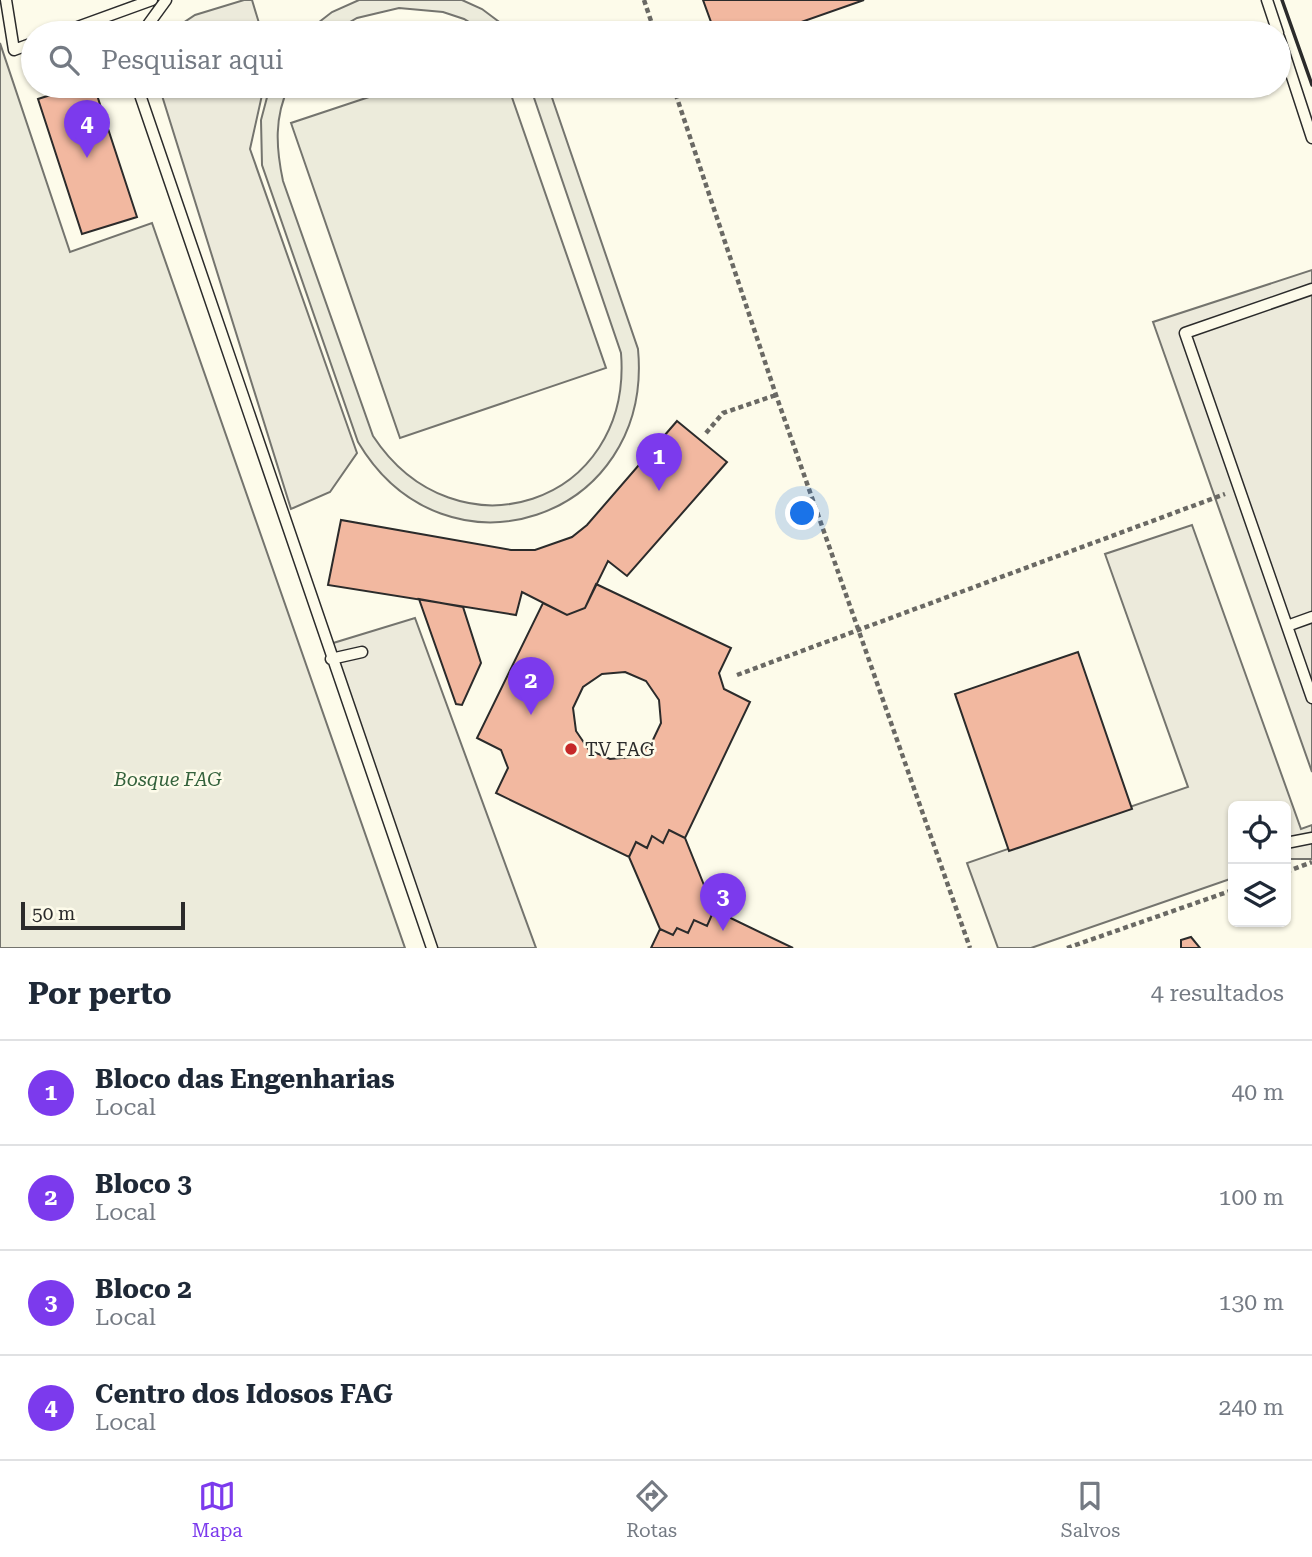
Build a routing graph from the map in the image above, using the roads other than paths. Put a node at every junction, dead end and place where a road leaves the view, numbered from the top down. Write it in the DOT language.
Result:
graph roads {
  1 [pos="6,0"];
  2 [pos="152,0"];
  3 [pos="166,0"];
  4 [pos="1266,0"];
  5 [pos="94,21"];
  6 [pos="151,21"];
  7 [pos="1273,21"];
  8 [pos="21,47"];
  9 [pos="1291,74"];
  10 [pos="141,98"];
  11 [pos="1312,138"];
  12 [pos="1312,289"];
  13 [pos="1312,617"];
  14 [pos="1287,626"];
  15 [pos="362,652"];
  16 [pos="331,659"];
  17 [pos="1312,698"];
  18 [pos="1312,838"];
  19 [pos="1291,842"];
  20 [pos="432,948"];
  1 -- 8 [label="lane"];
  2 -- 5 [label="lane"];
  3 -- 6 [label="lane"];
  4 -- 7 [label="lane"];
  9 -- 11 [label="lane"];
  10 -- 16 [label="lane"];
  12 -- 14 [label="lane"];
  13 -- 14 [label="lane"];
  14 -- 17 [label="lane"];
  15 -- 16 [label="lane"];
  16 -- 20 [label="lane"];
  18 -- 19 [label="lane"];
}
